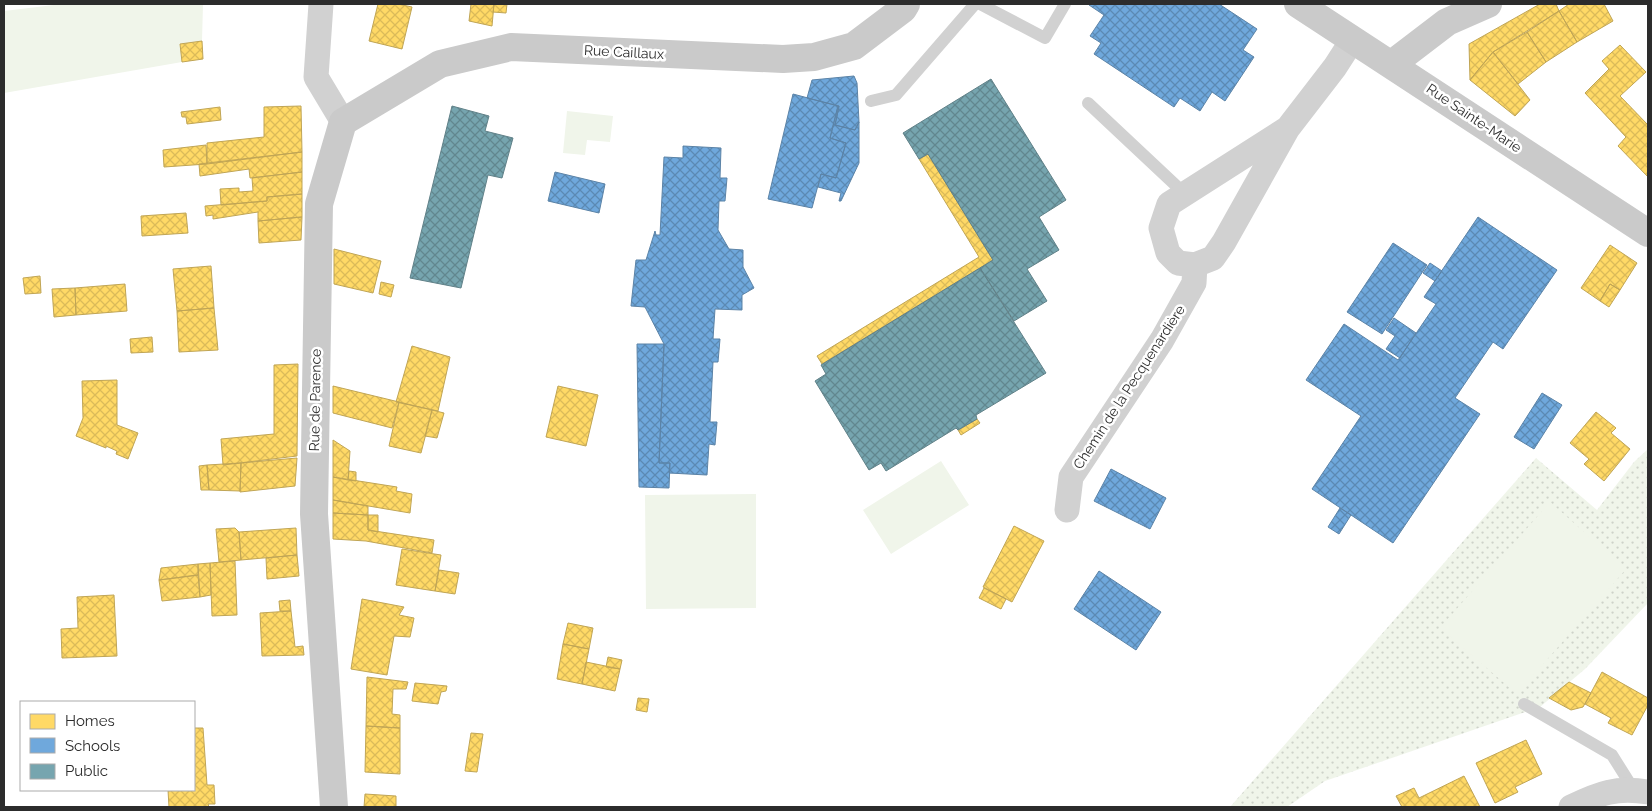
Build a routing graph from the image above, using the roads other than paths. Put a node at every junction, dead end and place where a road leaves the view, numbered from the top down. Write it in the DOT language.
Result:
graph roads {
  1 [pos="321,4"];
  2 [pos="906,4"];
  3 [pos="975,4"];
  4 [pos="980,4"];
  5 [pos="1065,4"];
  6 [pos="1298,4"];
  7 [pos="1488,4"];
  8 [pos="1353,39"];
  9 [pos="1392,64"];
  10 [pos="871,101"];
  11 [pos="1088,103"];
  12 [pos="344,122"];
  13 [pos="1288,128"];
  14 [pos="1185,194"];
  15 [pos="1648,233"];
  16 [pos="1195,266"];
  17 [pos="1067,510"];
  18 [pos="1524,704"];
  19 [pos="1641,791"];
  20 [pos="334,807"];
  21 [pos="1571,807"];
  1 -- 12 [label="street"];
  2 -- 12 [label="street, Rue Caillaux"];
  3 -- 10 [label="lane"];
  4 -- 5 [label="lane"];
  6 -- 8 [label="street, Rue Sainte-Marie"];
  7 -- 9 [label="street"];
  8 -- 9 [label="street, Rue Sainte-Marie"];
  8 -- 13 [label="street"];
  9 -- 15 [label="street, Rue Sainte-Marie"];
  11 -- 14 [label="lane"];
  12 -- 20 [label="street, Rue de Parence"];
  13 -- 14 [label="street"];
  13 -- 16 [label="street"];
  14 -- 16 [label="street"];
  16 -- 17 [label="street, Chemin de la Pecquenardière"];
  18 -- 19 [label="lane"];
  19 -- 21 [label="street"];
}
